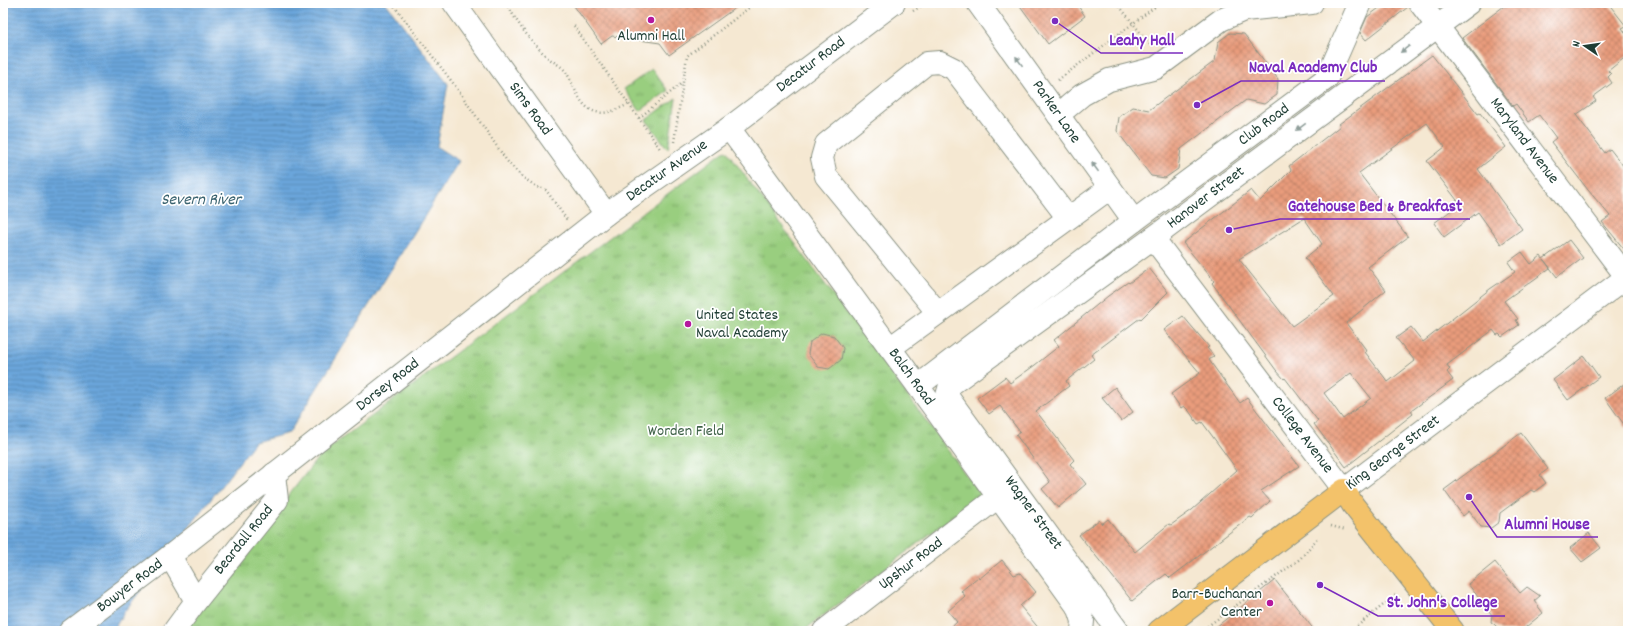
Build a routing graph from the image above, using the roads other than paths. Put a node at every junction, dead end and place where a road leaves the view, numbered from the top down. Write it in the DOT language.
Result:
graph roads {
  1 [pos="454,3"];
  2 [pos="894,3"];
  3 [pos="978,3"];
  4 [pos="1312,3"];
  5 [pos="1360,3"];
  6 [pos="1420,3"];
  7 [pos="1469,3"];
  8 [pos="1437,27"];
  9 [pos="1058,115"];
  10 [pos="729,128"];
  11 [pos="1110,188"];
  12 [pos="606,214"];
  13 [pos="1068,218"];
  14 [pos="1134,221"];
  15 [pos="1153,238"];
  16 [pos="1628,277"];
  17 [pos="938,313"];
  18 [pos="890,348"];
  19 [pos="918,386"];
  20 [pos="943,405"];
  21 [pos="274,474"];
  22 [pos="1344,490"];
  23 [pos="998,497"];
  24 [pos="170,556"];
  25 [pos="196,601"];
  26 [pos="70,631"];
  27 [pos="174,631"];
  28 [pos="824,631"];
  29 [pos="1082,631"];
  30 [pos="1118,631"];
  31 [pos="1159,631"];
  32 [pos="1452,631"];
  1 -- 12 [label="street, Sims Road"];
  2 -- 10 [label="street, Decatur Road"];
  9 -- 3 [label="street, Parker Lane, one-way"];
  4 -- 9 [label="street"];
  5 -- 14 [label="street, Club Road"];
  6 -- 8 [label="street, Maryland Avenue"];
  7 -- 8 [label="street, Hanover Street"];
  8 -- 15 [label="street, Hanover Street, one-way"];
  8 -- 16 [label="street, Maryland Avenue"];
  11 -- 9 [label="street, Parker Lane, one-way"];
  10 -- 12 [label="street, Decatur Avenue"];
  10 -- 18 [label="street, Balch Road"];
  11 -- 13 [label="street"];
  11 -- 14 [label="street, Parker Lane"];
  12 -- 21 [label="street, Dorsey Road"];
  13 -- 17 [label="street"];
  13 -- 17 [label="street"];
  14 -- 19 [label="street, Club Road"];
  15 -- 20 [label="street, Hanover Street"];
  15 -- 22 [label="street, College Avenue"];
  16 -- 22 [label="street, King George Street"];
  17 -- 18 [label="street"];
  18 -- 19 [label="street, Balch Road"];
  19 -- 20 [label="street, Balch Road"];
  20 -- 23 [label="street, Balch Road"];
  20 -- 30 [label="street, Wagner Street"];
  21 -- 24 [label="street, Dorsey Road"];
  21 -- 25 [label="street, Beardall Road"];
  22 -- 31 [label="main road, King George Street"];
  22 -- 32 [label="main road, College Avenue"];
  23 -- 28 [label="street, Upshur Road"];
  23 -- 29 [label="street, Balch Road"];
  24 -- 25 [label="street"];
  24 -- 26 [label="street, Bowyer Road"];
  25 -- 27 [label="street, Beardall Road"];
}
